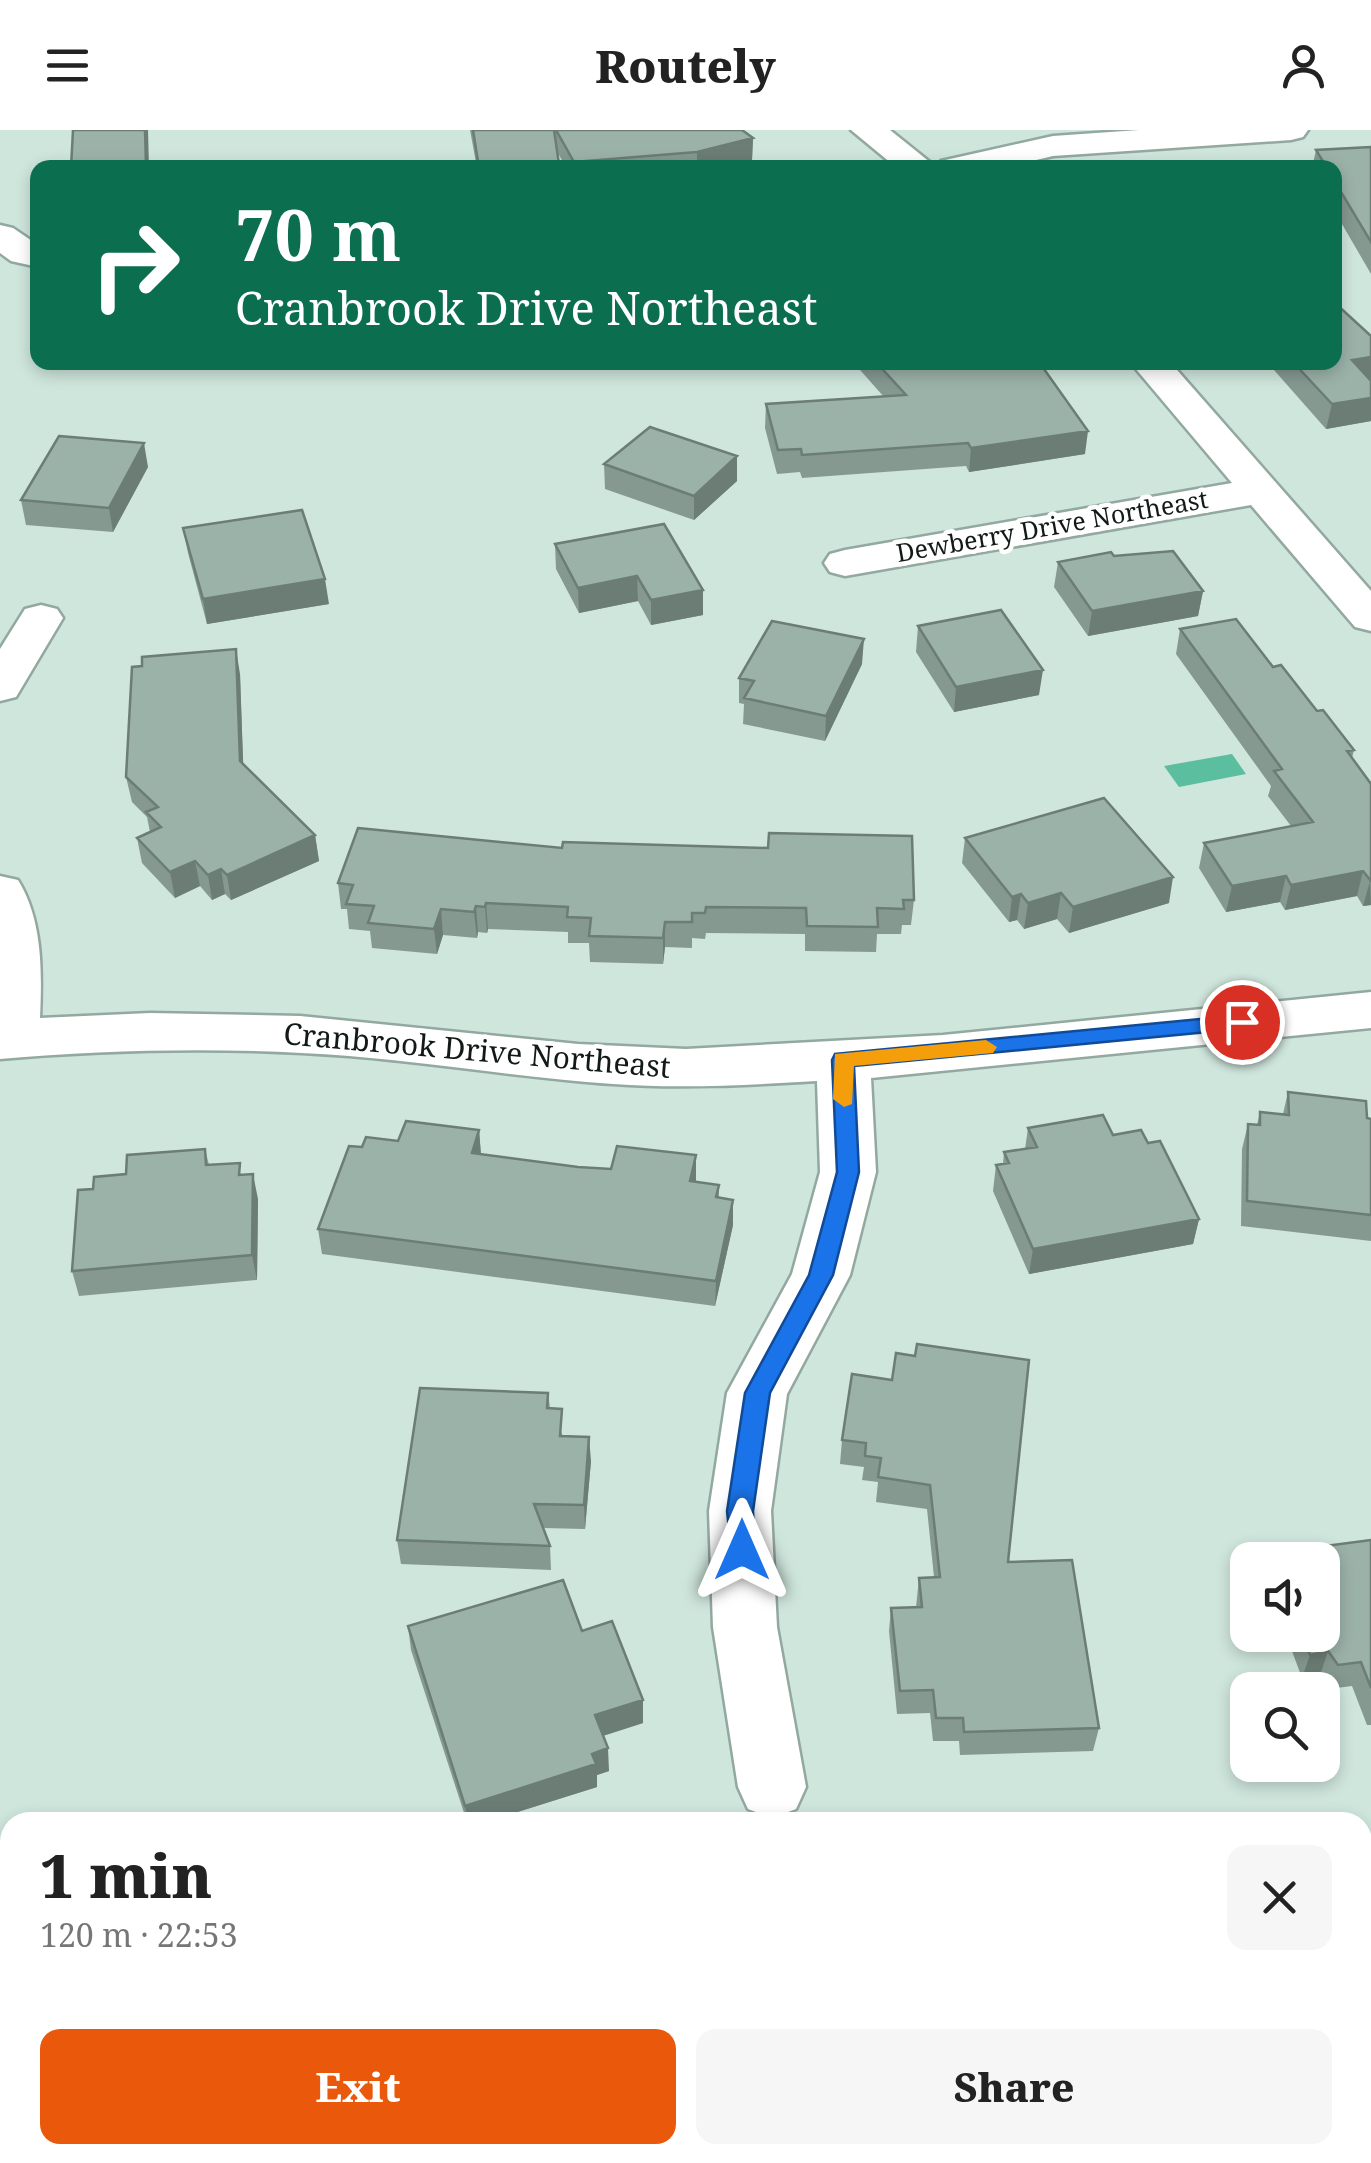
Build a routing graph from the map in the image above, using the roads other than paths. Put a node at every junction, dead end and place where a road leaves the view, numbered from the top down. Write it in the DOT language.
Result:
graph roads {
  1 [pos="868,130"];
  2 [pos="1290,130"];
  3 [pos="909,160"];
  4 [pos="989,160"];
  5 [pos="1156,370"];
  6 [pos="1260,491"];
  7 [pos="845,563"];
  8 [pos="41,618"];
  9 [pos="1371,618"];
  10 [pos="0,687"];
  11 [pos="0,892"];
  12 [pos="1371,1010"];
  13 [pos="6,1039"];
  14 [pos="843,1060"];
  15 [pos="772,1787"];
  1 -- 3 [label="street"];
  2 -- 4 [label="street"];
  5 -- 6 [label="street"];
  6 -- 7 [label="street, Dewberry Drive Northeast"];
  6 -- 9 [label="street"];
  8 -- 10 [label="street"];
  11 -- 13 [label="street"];
  12 -- 14 [label="street, Cranbrook Drive Northeast"];
  13 -- 14 [label="street, Cranbrook Drive Northeast"];
  14 -- 15 [label="street"];
}
